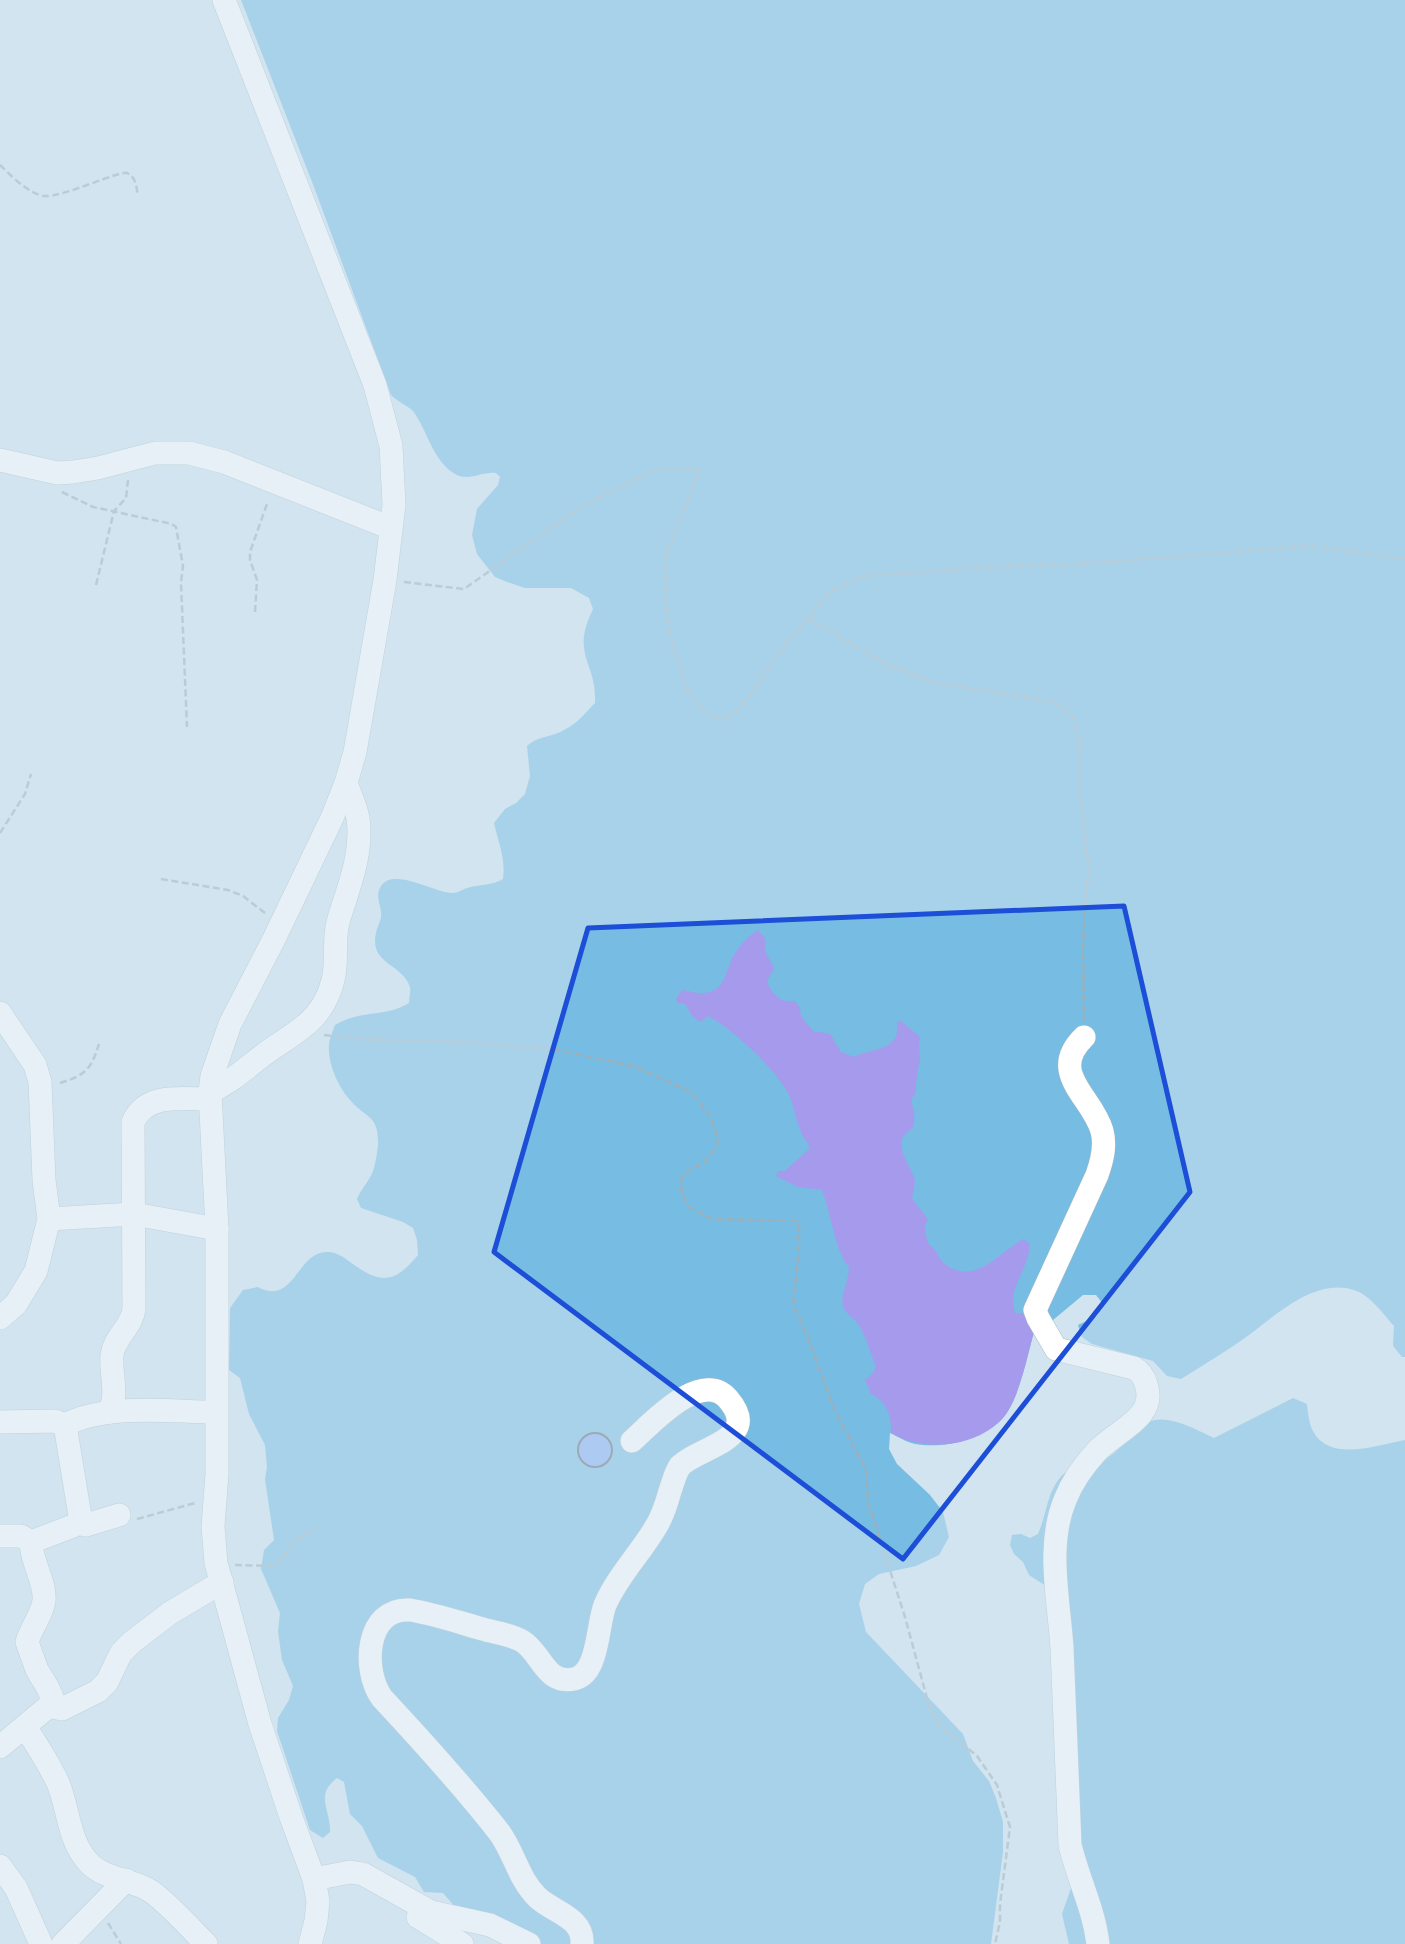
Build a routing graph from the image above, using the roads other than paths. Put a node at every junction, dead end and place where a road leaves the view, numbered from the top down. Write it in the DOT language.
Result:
graph roads {
  1 [pos="224,0"];
  2 [pos="0,460"];
  3 [pos="391,528"];
  4 [pos="346,783"];
  5 [pos="0,1013"];
  6 [pos="1084,1037"];
  7 [pos="210,1096"];
  8 [pos="134,1214"];
  9 [pos="49,1219"];
  10 [pos="217,1229"];
  11 [pos="0,1318"];
  12 [pos="109,1412"];
  13 [pos="216,1412"];
  14 [pos="0,1422"];
  15 [pos="65,1425"];
  16 [pos="632,1441"];
  17 [pos="128,1517"];
  18 [pos="78,1523"];
  19 [pos="0,1536"];
  20 [pos="30,1542"];
  21 [pos="220,1575"];
  22 [pos="49,1706"];
  23 [pos="25,1727"];
  24 [pos="0,1747"];
  25 [pos="0,1866"];
  26 [pos="324,1877"];
  27 [pos="126,1880"];
  28 [pos="40,1944"];
  29 [pos="63,1944"];
  30 [pos="206,1944"];
  31 [pos="310,1944"];
  32 [pos="462,1944"];
  33 [pos="529,1944"];
  34 [pos="582,1944"];
  35 [pos="1098,1944"];
  1 -- 3 [label="street"];
  2 -- 3 [label="street"];
  3 -- 4 [label="street"];
  4 -- 7 [label="street"];
  4 -- 7 [label="street"];
  5 -- 9 [label="street"];
  6 -- 35 [label="street"];
  7 -- 8 [label="street"];
  7 -- 10 [label="street"];
  8 -- 9 [label="street"];
  8 -- 10 [label="street"];
  8 -- 12 [label="street"];
  9 -- 11 [label="street"];
  10 -- 13 [label="street"];
  12 -- 13 [label="street"];
  12 -- 15 [label="street"];
  13 -- 21 [label="street"];
  14 -- 15 [label="street"];
  15 -- 18 [label="street"];
  16 -- 34 [label="street"];
  17 -- 18 [label="street"];
  18 -- 20 [label="street"];
  19 -- 20 [label="street"];
  20 -- 22 [label="street"];
  21 -- 22 [label="street"];
  21 -- 26 [label="street"];
  22 -- 23 [label="street"];
  23 -- 24 [label="street"];
  23 -- 27 [label="street"];
  25 -- 28 [label="street"];
  26 -- 31 [label="street"];
  26 -- 32 [label="street"];
  26 -- 33 [label="street"];
  27 -- 29 [label="street"];
  27 -- 30 [label="street"];
}
